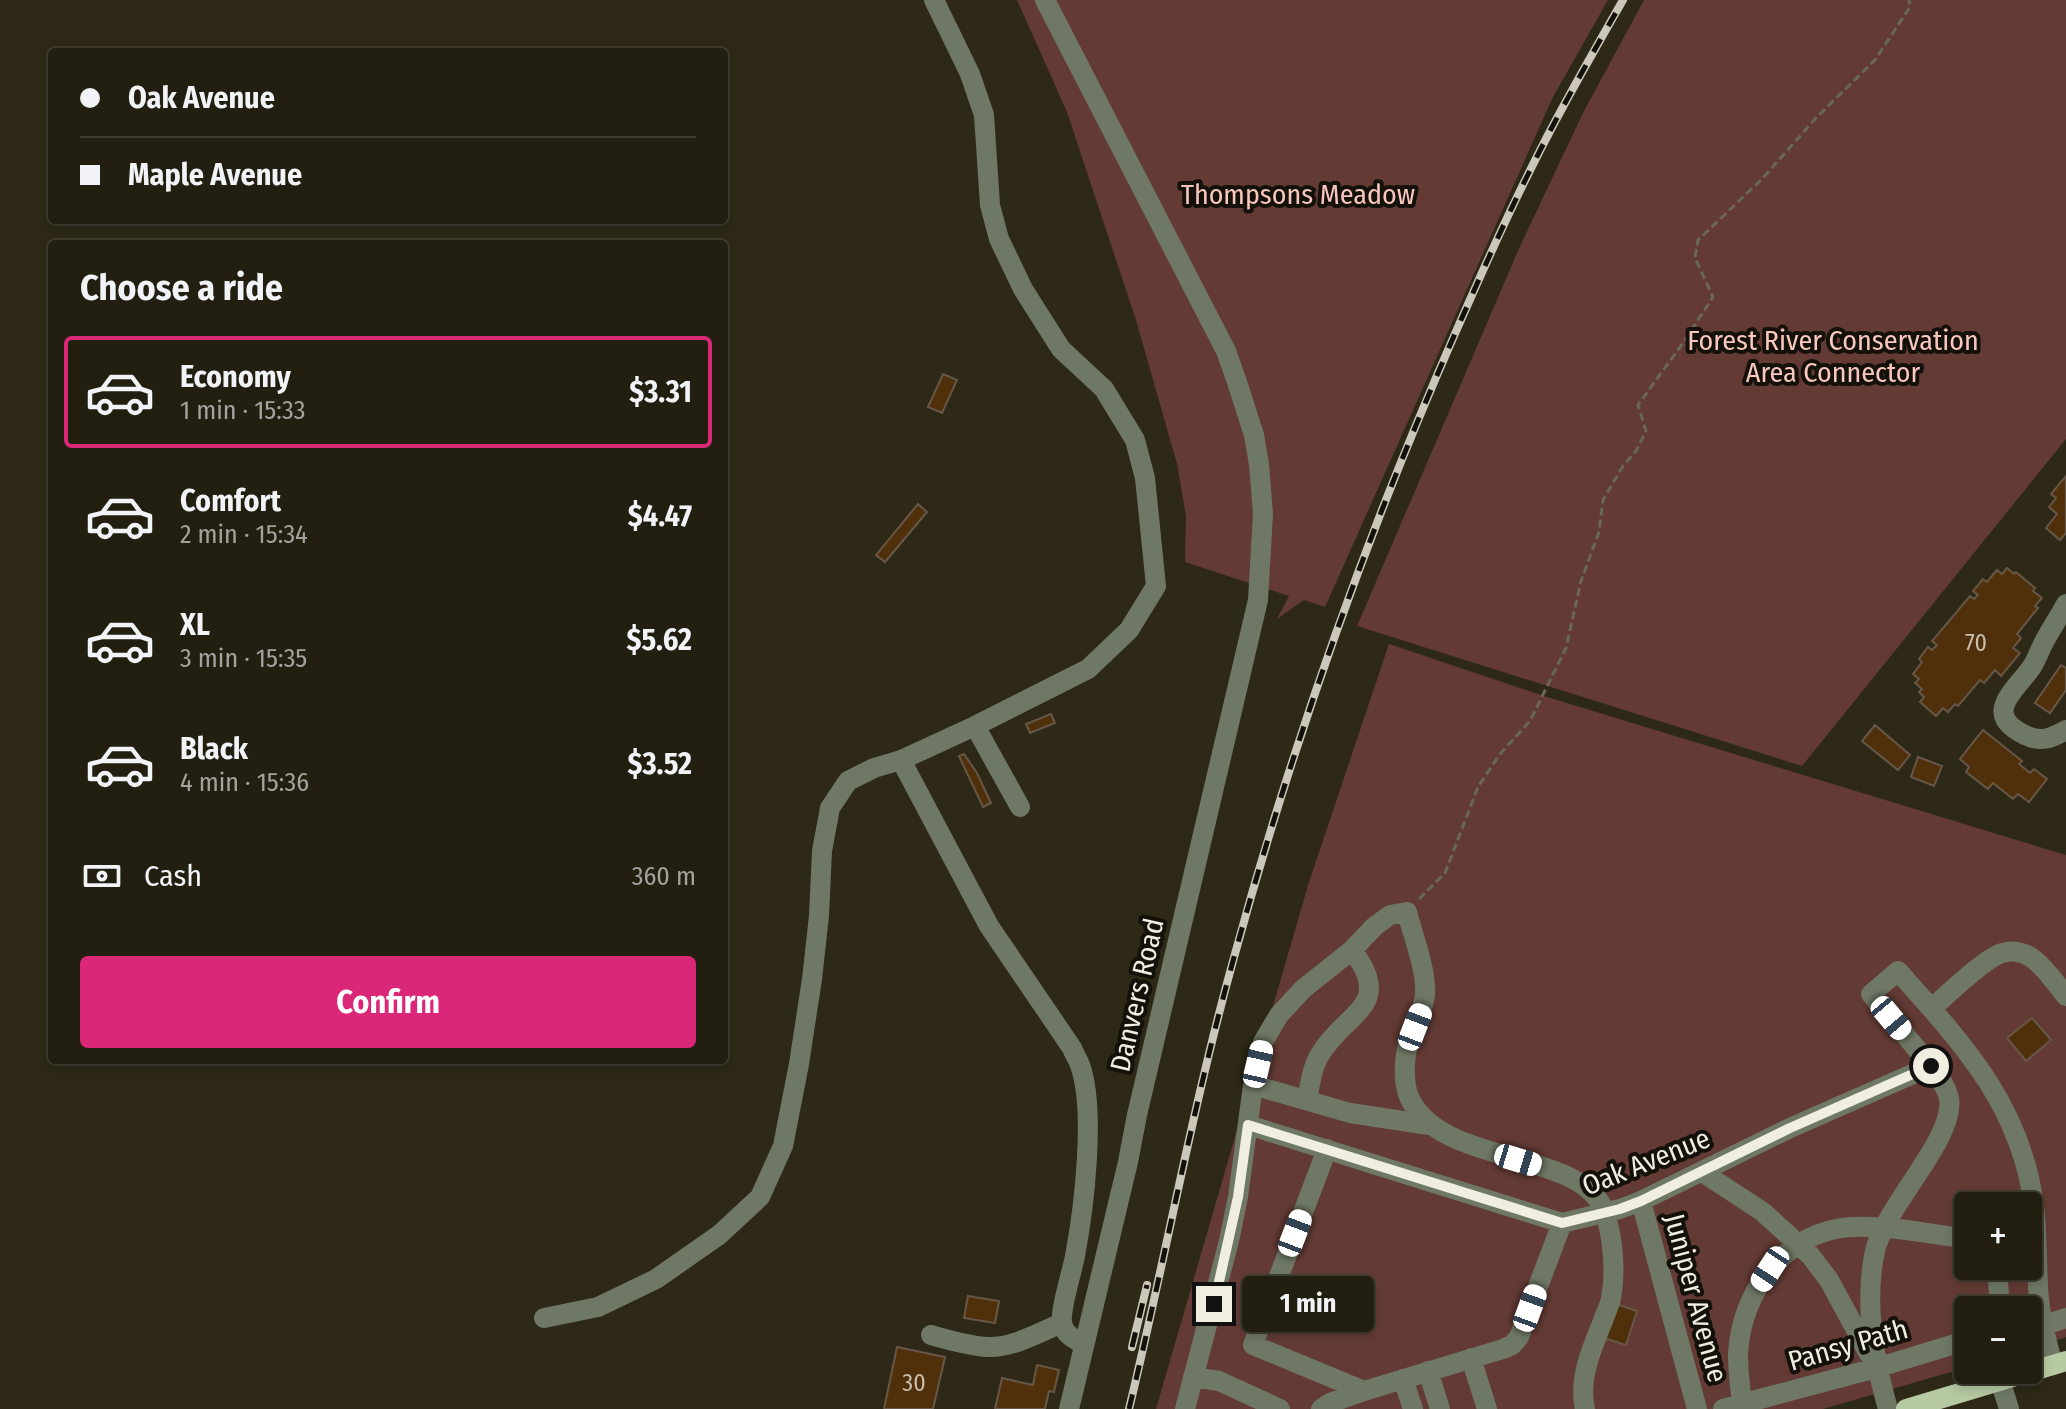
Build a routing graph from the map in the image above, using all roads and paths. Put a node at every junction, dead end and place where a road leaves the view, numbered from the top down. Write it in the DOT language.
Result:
graph roads {
  1 [pos="934,0"];
  2 [pos="1045,0"];
  3 [pos="1909,0"];
  4 [pos="2066,604"];
  5 [pos="975,726"];
  6 [pos="2066,730"];
  7 [pos="901,760"];
  8 [pos="1020,807"];
  9 [pos="1407,912"];
  10 [pos="1352,950"];
  11 [pos="2059,974"];
  12 [pos="2066,996"];
  13 [pos="1932,1008"];
  14 [pos="1931,1066"];
  15 [pos="1253,1085"];
  16 [pos="1307,1100"];
  17 [pos="1248,1125"];
  18 [pos="1429,1125"];
  19 [pos="1327,1149"];
  20 [pos="1702,1172"];
  21 [pos="1641,1201"];
  22 [pos="1605,1212"];
  23 [pos="1562,1223"];
  24 [pos="1883,1227"];
  25 [pos="1954,1237"];
  26 [pos="1798,1244"];
  27 [pos="2039,1296"];
  28 [pos="544,1318"];
  29 [pos="2066,1318"];
  30 [pos="1062,1323"];
  31 [pos="2042,1326"];
  32 [pos="931,1335"];
  33 [pos="1083,1344"];
  34 [pos="1954,1344"];
  35 [pos="1471,1358"];
  36 [pos="2060,1363"];
  37 [pos="1876,1368"];
  38 [pos="1428,1371"];
  39 [pos="1193,1377"];
  40 [pos="1403,1379"];
  41 [pos="1987,1384"];
  42 [pos="2001,1384"];
  43 [pos="1364,1391"];
  44 [pos="1732,1406"];
  45 [pos="1069,1409"];
  46 [pos="1185,1409"];
  47 [pos="1280,1409"];
  48 [pos="1321,1409"];
  49 [pos="1413,1409"];
  50 [pos="1440,1409"];
  51 [pos="1487,1409"];
  52 [pos="1585,1409"];
  53 [pos="1697,1409"];
  54 [pos="1888,1409"];
  55 [pos="1906,1409"];
  56 [pos="2009,1409"];
  1 -- 5 [label="street"];
  2 -- 33 [label="street, Danvers Road"];
  3 -- 9 [label="path"];
  4 -- 6 [label="street"];
  5 -- 7 [label="street"];
  5 -- 8 [label="street"];
  7 -- 28 [label="street"];
  7 -- 30 [label="street"];
  9 -- 10 [label="street"];
  9 -- 18 [label="street"];
  10 -- 15 [label="street"];
  10 -- 16 [label="street"];
  11 -- 12 [label="street"];
  11 -- 13 [label="street"];
  13 -- 14 [label="street"];
  13 -- 27 [label="street"];
  14 -- 20 [label="street, Oak Avenue"];
  14 -- 24 [label="street"];
  15 -- 16 [label="street"];
  15 -- 17 [label="street"];
  16 -- 18 [label="street"];
  17 -- 19 [label="street, Oak Avenue"];
  17 -- 39 [label="street"];
  18 -- 22 [label="street"];
  19 -- 23 [label="street, Oak Avenue"];
  19 -- 43 [label="street"];
  20 -- 21 [label="street, Oak Avenue"];
  20 -- 26 [label="street"];
  21 -- 22 [label="street, Oak Avenue"];
  21 -- 53 [label="street, Juniper Avenue"];
  22 -- 23 [label="street, Oak Avenue"];
  22 -- 52 [label="street"];
  23 -- 35 [label="street"];
  24 -- 25 [label="street, Pansy Path"];
  24 -- 26 [label="street, Pansy Path"];
  24 -- 37 [label="street"];
  26 -- 37 [label="street"];
  26 -- 44 [label="street, Pansy Path"];
  29 -- 31 [label="street"];
  30 -- 32 [label="street"];
  30 -- 33 [label="street"];
  31 -- 36 [label="street"];
  33 -- 45 [label="street, Danvers Road"];
  34 -- 37 [label="street, Pansy Path"];
  35 -- 38 [label="street"];
  35 -- 51 [label="street"];
  37 -- 44 [label="street, Pansy Path"];
  37 -- 54 [label="street"];
  38 -- 40 [label="street"];
  38 -- 50 [label="street"];
  39 -- 46 [label="street"];
  39 -- 47 [label="street"];
  40 -- 43 [label="street"];
  40 -- 49 [label="street"];
  41 -- 55 [label="main road"];
  42 -- 56 [label="street"];
  43 -- 48 [label="street"];
}
